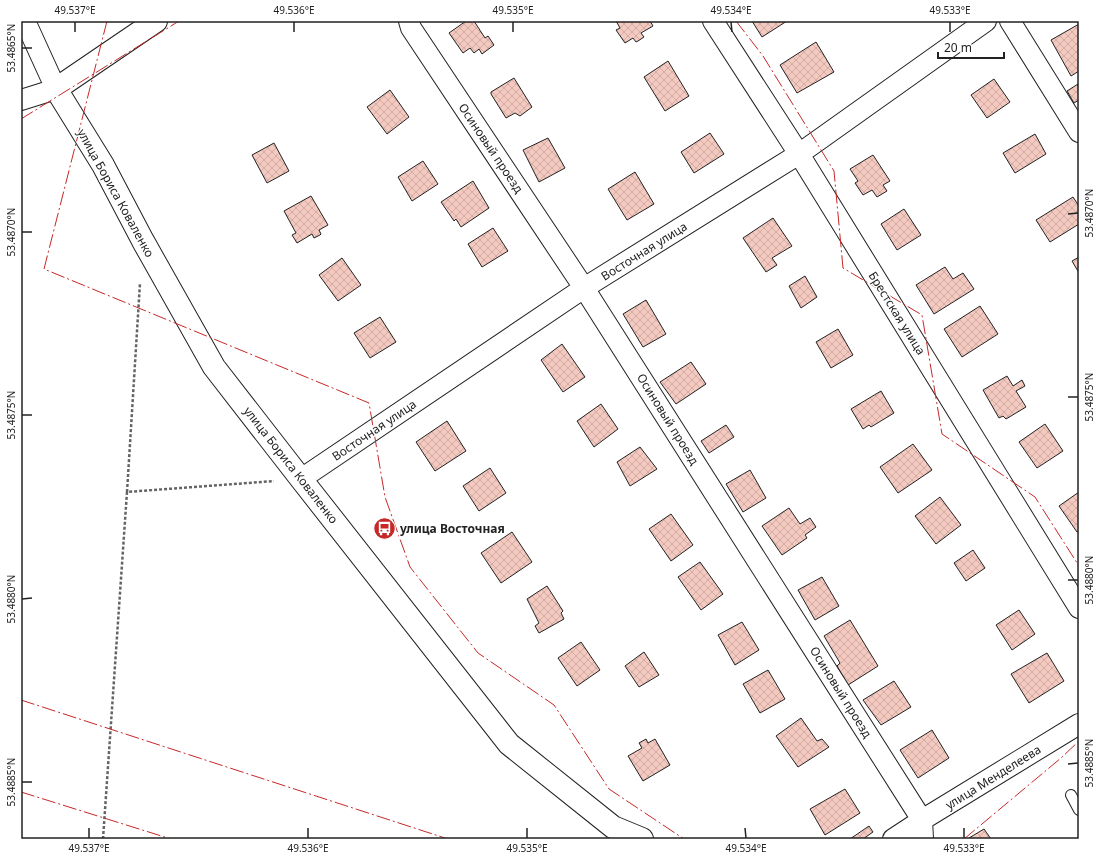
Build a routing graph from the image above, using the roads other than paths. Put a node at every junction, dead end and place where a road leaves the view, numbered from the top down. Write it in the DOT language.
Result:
graph roads {
  1 [pos="26,21"];
  2 [pos="156,21"];
  3 [pos="409,21"];
  4 [pos="713,21"];
  5 [pos="986,21"];
  6 [pos="1010,21"];
  7 [pos="56,88"];
  8 [pos="21,100"];
  9 [pos="1079,132"];
  10 [pos="799,154"];
  11 [pos="584,288"];
  12 [pos="301,479"];
  13 [pos="1079,608"];
  14 [pos="1079,724"];
  15 [pos="1071,796"];
  16 [pos="1079,810"];
  17 [pos="923,830"];
  18 [pos="642,839"];
  19 [pos="893,839"];
  1 -- 7 [label="street, улица Бориса Коваленко"];
  2 -- 7 [label="street"];
  3 -- 11 [label="street, Осиновый проезд"];
  4 -- 10 [label="street, Брестская улица"];
  5 -- 10 [label="street, Восточная улица"];
  6 -- 9 [label="street"];
  7 -- 8 [label="street"];
  7 -- 12 [label="street, улица Бориса Коваленко"];
  10 -- 11 [label="street, Восточная улица"];
  10 -- 13 [label="street, Брестская улица"];
  11 -- 12 [label="street, Восточная улица"];
  11 -- 17 [label="street, Осиновый проезд"];
  12 -- 18 [label="street, улица Бориса Коваленко"];
  14 -- 17 [label="street, улица Менделеева"];
  15 -- 16 [label="lane"];
  17 -- 19 [label="street, улица Менделеева"];
}
